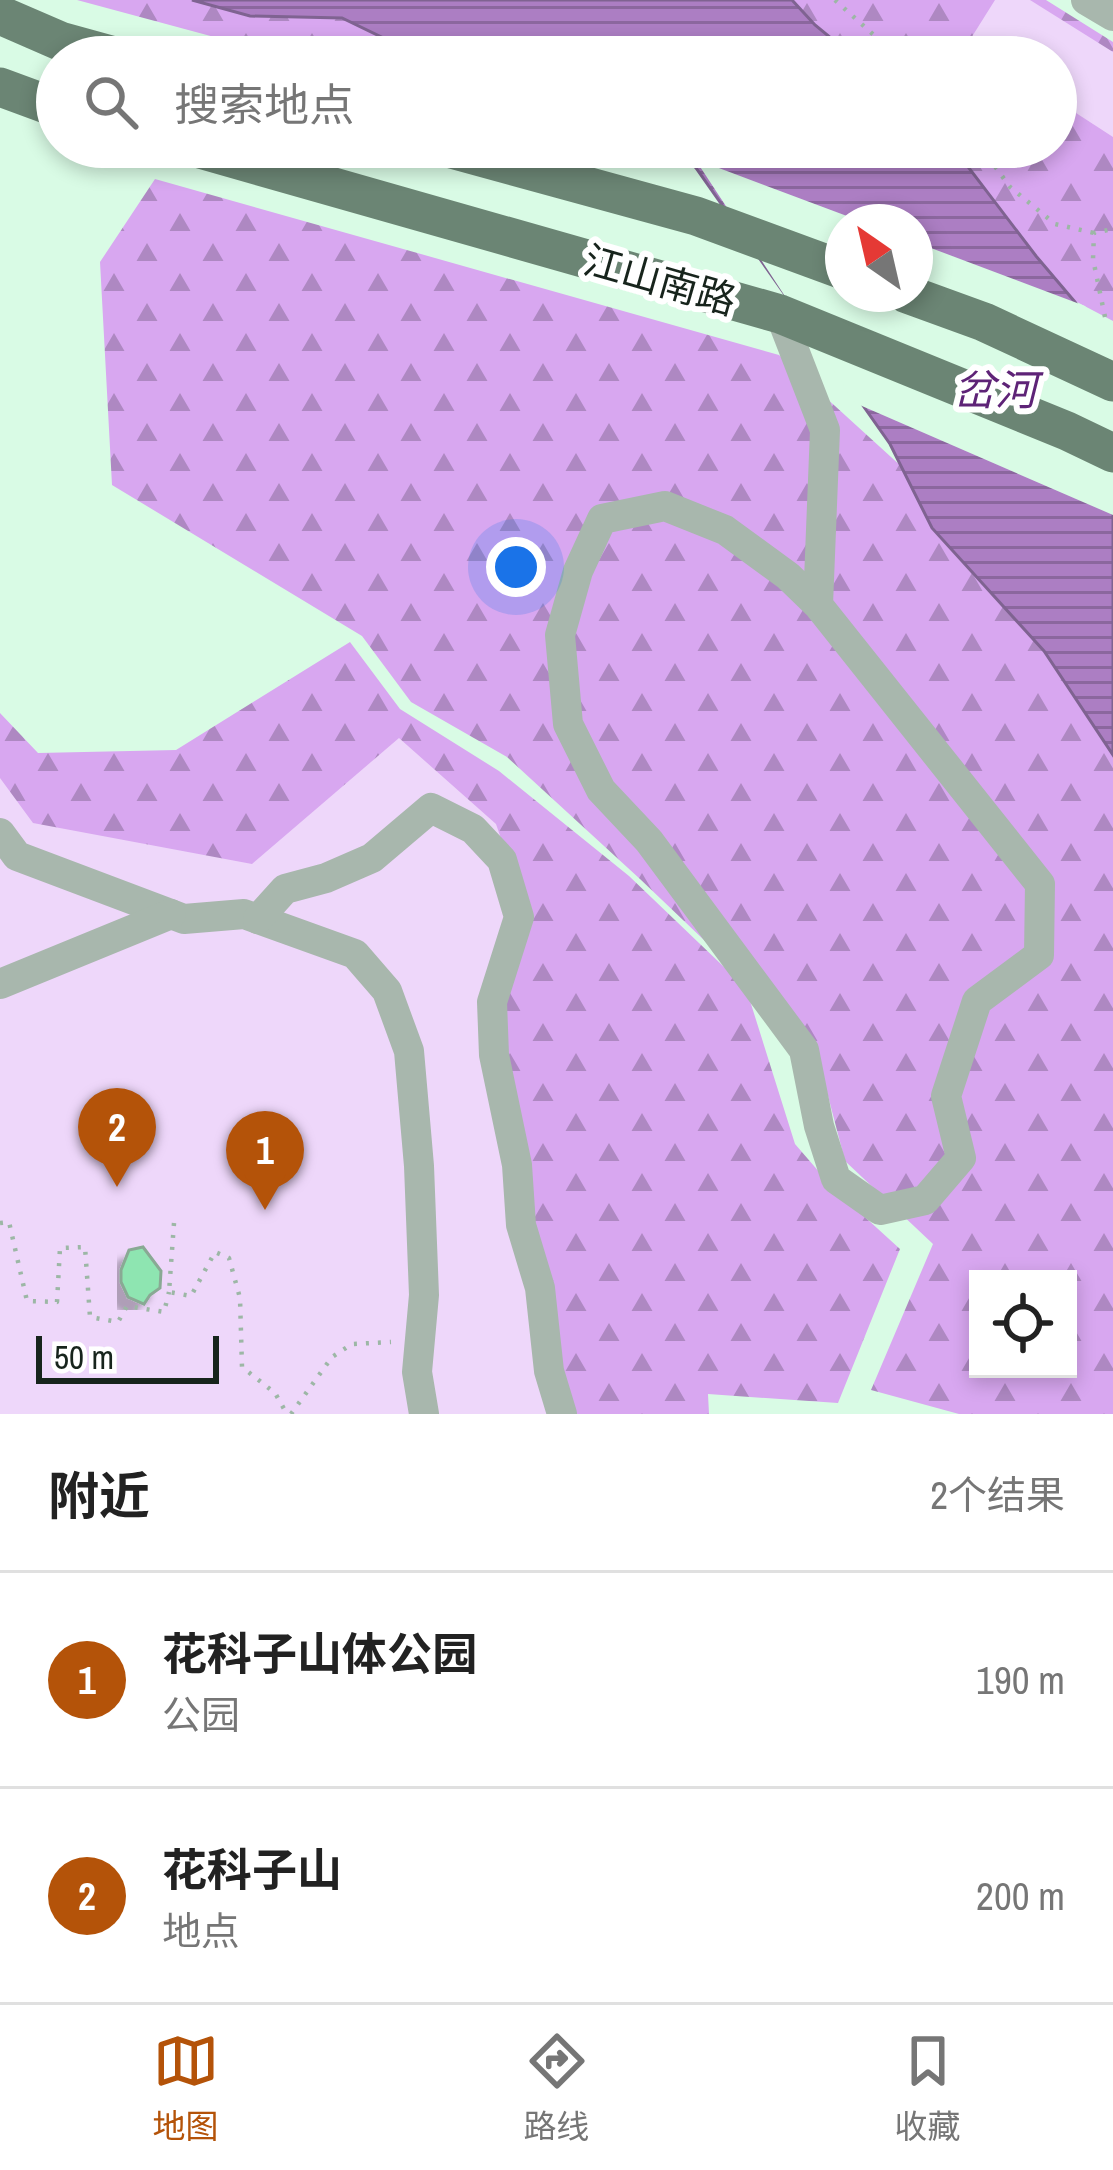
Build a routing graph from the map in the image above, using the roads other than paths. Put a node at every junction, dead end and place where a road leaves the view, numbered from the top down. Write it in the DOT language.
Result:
graph roads {
  1 [pos="1085,0"];
  2 [pos="0,15"];
  3 [pos="1113,16"];
  4 [pos="48,36"];
  5 [pos="0,87"];
  6 [pos="36,100"];
  7 [pos="266,168"];
  8 [pos="520,168"];
  9 [pos="825,263"];
  10 [pos="933,303"];
  11 [pos="787,317"];
  12 [pos="1113,382"];
  13 [pos="1113,452"];
  14 [pos="818,605"];
  15 [pos="0,833"];
  16 [pos="171,914"];
  17 [pos="258,919"];
  18 [pos="0,984"];
  19 [pos="424,1414"];
  20 [pos="562,1414"];
  1 -- 3 [label="street"];
  2 -- 4 [label="main road"];
  5 -- 6 [label="main road"];
  7 -- 11 [label="main road, 江山南路"];
  8 -- 9 [label="main road, 江山南路"];
  10 -- 12 [label="main road"];
  11 -- 13 [label="main road, 江山南路"];
  11 -- 14 [label="street"];
  14 -- 14 [label="street"];
  15 -- 16 [label="street"];
  16 -- 17 [label="street"];
  16 -- 18 [label="street"];
  17 -- 19 [label="street"];
  17 -- 20 [label="street"];
}
